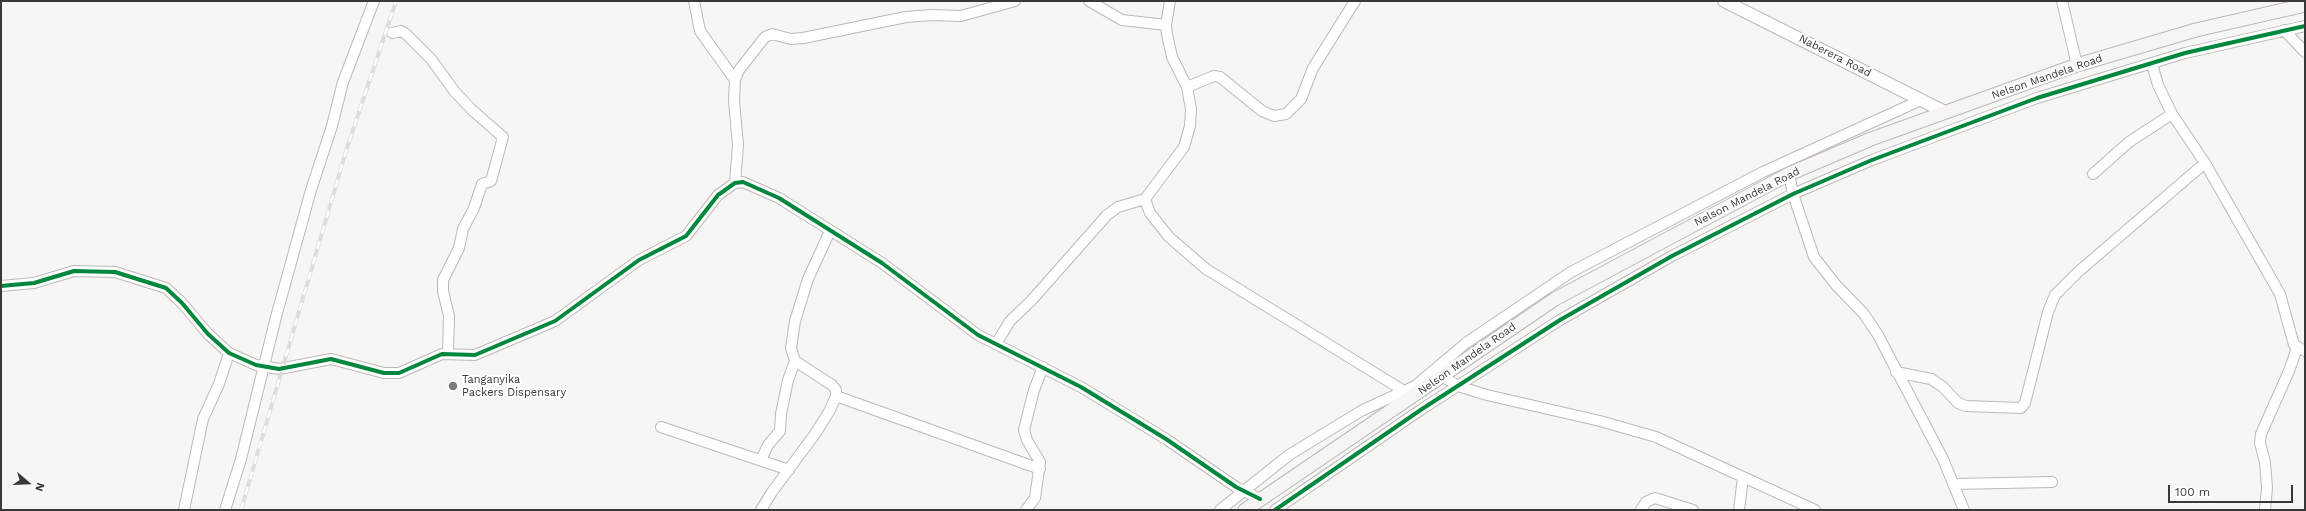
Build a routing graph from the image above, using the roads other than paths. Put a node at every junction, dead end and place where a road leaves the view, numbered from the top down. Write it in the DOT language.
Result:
graph roads {
  1 [pos="374,1"];
  2 [pos="694,1"];
  3 [pos="1015,1"];
  4 [pos="1089,1"];
  5 [pos="1170,1"];
  6 [pos="1355,1"];
  7 [pos="1724,1"];
  8 [pos="2062,1"];
  9 [pos="2303,4"];
  10 [pos="1166,25"];
  11 [pos="2305,26"];
  12 [pos="2284,30"];
  13 [pos="392,33"];
  14 [pos="2305,52"];
  15 [pos="2152,64"];
  16 [pos="2077,65"];
  17 [pos="735,80"];
  18 [pos="1187,87"];
  19 [pos="1921,100"];
  20 [pos="1944,112"];
  21 [pos="2172,114"];
  22 [pos="2205,163"];
  23 [pos="1789,174"];
  24 [pos="2093,174"];
  25 [pos="735,183"];
  26 [pos="1793,194"];
  27 [pos="1145,199"];
  28 [pos="830,231"];
  29 [pos="1,286"];
  30 [pos="996,344"];
  31 [pos="2301,350"];
  32 [pos="229,353"];
  33 [pos="448,354"];
  34 [pos="795,361"];
  35 [pos="263,367"];
  36 [pos="1043,367"];
  37 [pos="1896,372"];
  38 [pos="1442,376"];
  39 [pos="1458,386"];
  40 [pos="1404,392"];
  41 [pos="836,396"];
  42 [pos="661,427"];
  43 [pos="761,460"];
  44 [pos="1040,469"];
  45 [pos="789,470"];
  46 [pos="1743,477"];
  47 [pos="2052,482"];
  48 [pos="1953,484"];
  49 [pos="1243,490"];
  50 [pos="1260,499"];
  51 [pos="184,510"];
  52 [pos="225,510"];
  53 [pos="761,510"];
  54 [pos="1026,510"];
  55 [pos="1220,510"];
  56 [pos="1245,510"];
  57 [pos="1275,510"];
  58 [pos="1641,510"];
  59 [pos="1693,510"];
  60 [pos="1739,510"];
  61 [pos="1815,510"];
  62 [pos="1964,510"];
  63 [pos="2265,510"];
  1 -- 35 [label="street"];
  2 -- 17 [label="street"];
  3 -- 17 [label="street"];
  4 -- 10 [label="street"];
  5 -- 10 [label="street"];
  6 -- 18 [label="street"];
  7 -- 19 [label="street, Naberera Road"];
  8 -- 16 [label="street"];
  9 -- 16 [label="main road, Nelson Mandela Road"];
  10 -- 18 [label="street"];
  11 -- 12 [label="street"];
  12 -- 14 [label="street"];
  12 -- 15 [label="street"];
  13 -- 33 [label="street"];
  15 -- 21 [label="street"];
  15 -- 26 [label="street"];
  16 -- 20 [label="main road, Nelson Mandela Road"];
  17 -- 25 [label="street"];
  18 -- 27 [label="street"];
  19 -- 20 [label="street, Naberera Road"];
  19 -- 40 [label="street"];
  20 -- 23 [label="main road, Nelson Mandela Road"];
  21 -- 22 [label="street"];
  21 -- 24 [label="street"];
  22 -- 31 [label="street"];
  22 -- 37 [label="street"];
  23 -- 26 [label="street"];
  23 -- 38 [label="main road, Nelson Mandela Road"];
  25 -- 28 [label="street"];
  25 -- 33 [label="street"];
  26 -- 37 [label="street"];
  26 -- 39 [label="street"];
  27 -- 30 [label="street"];
  27 -- 40 [label="street"];
  28 -- 30 [label="street"];
  28 -- 34 [label="street"];
  29 -- 32 [label="street"];
  30 -- 36 [label="street"];
  31 -- 63 [label="street"];
  32 -- 35 [label="street"];
  32 -- 51 [label="street"];
  33 -- 35 [label="street"];
  34 -- 41 [label="street"];
  34 -- 43 [label="street"];
  35 -- 52 [label="street"];
  36 -- 44 [label="street"];
  36 -- 49 [label="street"];
  37 -- 48 [label="street"];
  38 -- 39 [label="street"];
  38 -- 50 [label="main road, Nelson Mandela Road"];
  39 -- 46 [label="street"];
  39 -- 57 [label="street"];
  40 -- 49 [label="street"];
  41 -- 44 [label="street"];
  41 -- 45 [label="street"];
  42 -- 43 [label="street"];
  43 -- 45 [label="street"];
  44 -- 54 [label="street"];
  45 -- 53 [label="street"];
  46 -- 60 [label="street"];
  46 -- 61 [label="street"];
  47 -- 48 [label="street"];
  48 -- 62 [label="street"];
  49 -- 50 [label="street"];
  49 -- 55 [label="street"];
  50 -- 56 [label="main road, Nelson Mandela Road"];
  58 -- 59 [label="street"];
}
